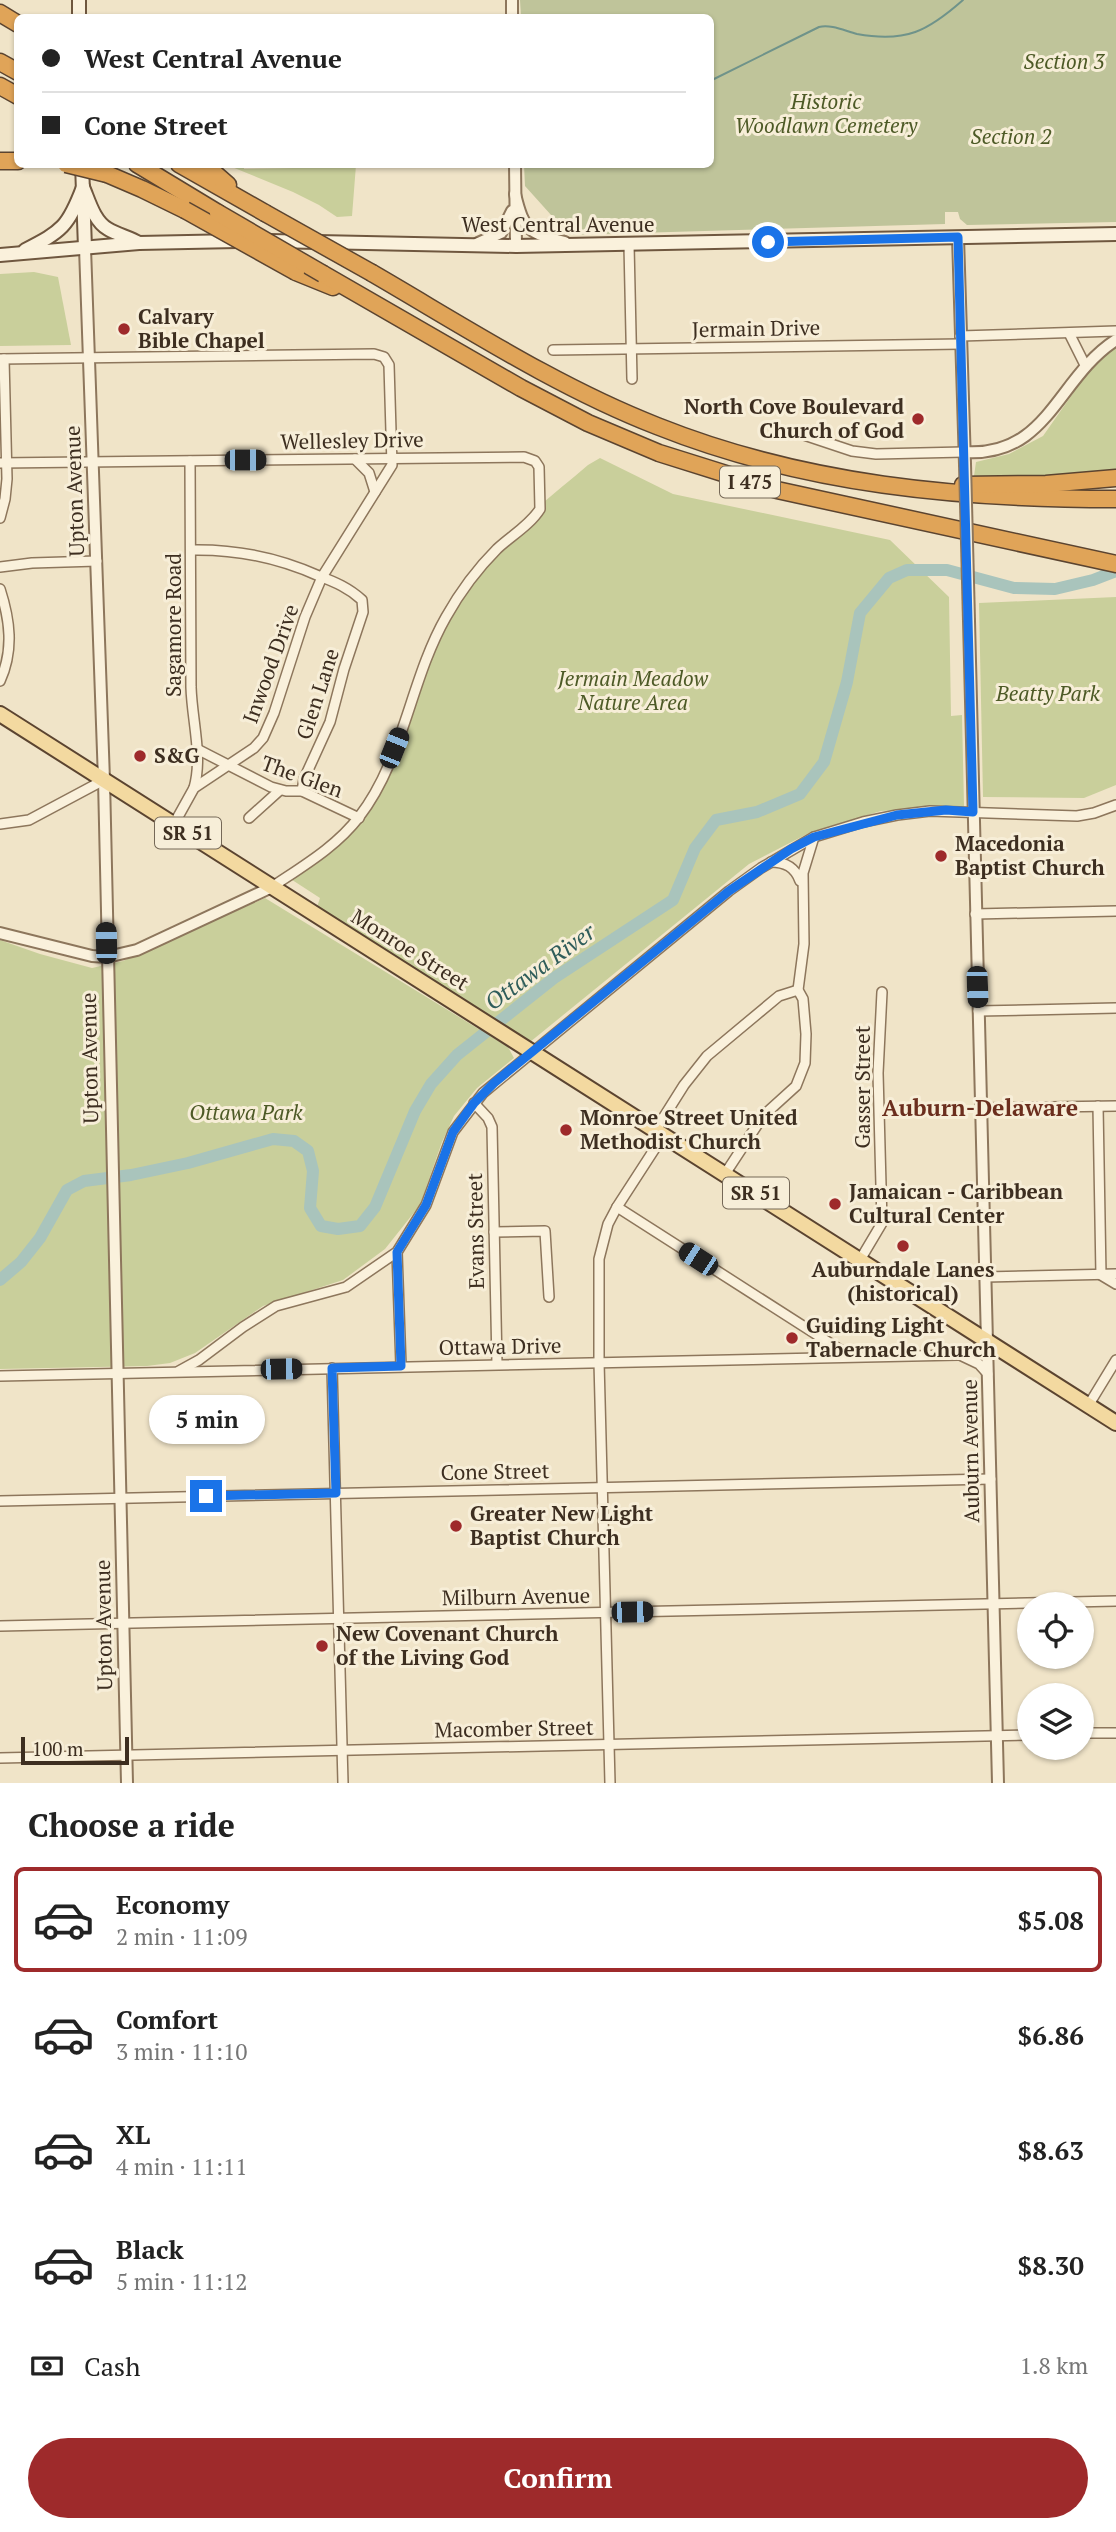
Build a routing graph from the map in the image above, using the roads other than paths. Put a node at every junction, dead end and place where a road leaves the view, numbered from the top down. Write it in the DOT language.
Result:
graph roads {
  1 [pos="82,168"];
  2 [pos="82,168"];
  3 [pos="145,168"];
  4 [pos="186,168"];
  5 [pos="208,168"];
  6 [pos="514,168"];
  7 [pos="83,187"];
  8 [pos="515,194"];
  9 [pos="247,203"];
  10 [pos="1116,234"];
  11 [pos="958,237"];
  12 [pos="139,243"];
  13 [pos="629,244"];
  14 [pos="579,245"];
  15 [pos="471,246"];
  16 [pos="516,246"];
  17 [pos="85,248"];
  18 [pos="17,254"];
  19 [pos="0,255"];
  20 [pos="346,288"];
  21 [pos="1116,331"];
  22 [pos="1069,333"];
  23 [pos="961,340"];
  24 [pos="1116,340"];
  25 [pos="632,349"];
  26 [pos="553,350"];
  27 [pos="90,357"];
  28 [pos="2,359"];
  29 [pos="1085,365"];
  30 [pos="632,379"];
  31 [pos="804,435"];
  32 [pos="964,452"];
  33 [pos="392,458"];
  34 [pos="355,459"];
  35 [pos="190,461"];
  36 [pos="94,462"];
  37 [pos="3,464"];
  38 [pos="1116,478"];
  39 [pos="873,483"];
  40 [pos="375,492"];
  41 [pos="1116,499"];
  42 [pos="0,518"];
  43 [pos="191,550"];
  44 [pos="1082,555"];
  45 [pos="1116,559"];
  46 [pos="97,561"];
  47 [pos="1116,564"];
  48 [pos="0,567"];
  49 [pos="322,577"];
  50 [pos="0,589"];
  51 [pos="0,681"];
  52 [pos="0,714"];
  53 [pos="197,748"];
  54 [pos="230,764"];
  55 [pos="104,780"];
  56 [pos="194,788"];
  57 [pos="280,790"];
  58 [pos="302,791"];
  59 [pos="1116,805"];
  60 [pos="973,812"];
  61 [pos="248,818"];
  62 [pos="359,818"];
  63 [pos="0,824"];
  64 [pos="174,824"];
  65 [pos="814,837"];
  66 [pos="771,862"];
  67 [pos="802,886"];
  68 [pos="272,887"];
  69 [pos="1116,911"];
  70 [pos="975,914"];
  71 [pos="0,933"];
  72 [pos="107,957"];
  73 [pos="798,990"];
  74 [pos="882,992"];
  75 [pos="1116,1008"];
  76 [pos="978,1011"];
  77 [pos="528,1049"];
  78 [pos="474,1103"];
  79 [pos="1098,1106"];
  80 [pos="1116,1106"];
  81 [pos="980,1108"];
  82 [pos="659,1133"];
  83 [pos="725,1174"];
  84 [pos="617,1207"];
  85 [pos="494,1232"];
  86 [pos="397,1252"];
  87 [pos="860,1260"];
  88 [pos="1116,1274"];
  89 [pos="1101,1275"];
  90 [pos="985,1277"];
  91 [pos="1116,1284"];
  92 [pos="549,1297"];
  93 [pos="988,1341"];
  94 [pos="958,1355"];
  95 [pos="852,1357"];
  96 [pos="1116,1360"];
  97 [pos="599,1362"];
  98 [pos="496,1364"];
  99 [pos="401,1366"];
  100 [pos="332,1368"];
  101 [pos="179,1371"];
  102 [pos="116,1372"];
  103 [pos="988,1374"];
  104 [pos="0,1376"];
  105 [pos="1088,1406"];
  106 [pos="1116,1423"];
  107 [pos="991,1479"];
  108 [pos="603,1488"];
  109 [pos="336,1493"];
  110 [pos="120,1498"];
  111 [pos="0,1501"];
  112 [pos="1116,1601"];
  113 [pos="994,1604"];
  114 [pos="606,1612"];
  115 [pos="338,1618"];
  116 [pos="123,1623"];
  117 [pos="0,1626"];
  118 [pos="1116,1733"];
  119 [pos="1094,1734"];
  120 [pos="997,1735"];
  121 [pos="1017,1735"];
  122 [pos="610,1744"];
  123 [pos="342,1751"];
  124 [pos="126,1755"];
  125 [pos="0,1758"];
  126 [pos="127,1783"];
  127 [pos="343,1783"];
  128 [pos="610,1783"];
  129 [pos="998,1783"];
  1 -- 20 [label="highway, bridge"];
  2 -- 7 [label="main road, Upton Avenue"];
  3 -- 20 [label="highway, I 475, bridge"];
  4 -- 9 [label="highway, I 475"];
  5 -- 9 [label="highway"];
  6 -- 8 [label="street"];
  7 -- 12 [label="main road"];
  7 -- 17 [label="main road, Upton Avenue"];
  7 -- 18 [label="main road"];
  8 -- 14 [label="street"];
  8 -- 15 [label="street"];
  8 -- 16 [label="street"];
  9 -- 39 [label="highway, I 475, bridge"];
  10 -- 11 [label="main road, West Central Avenue"];
  11 -- 13 [label="main road, West Central Avenue"];
  11 -- 23 [label="street, Auburn Avenue"];
  12 -- 15 [label="main road, West Central Avenue"];
  12 -- 17 [label="main road, West Central Avenue"];
  13 -- 14 [label="main road, West Central Avenue"];
  13 -- 25 [label="street"];
  14 -- 16 [label="main road, West Central Avenue"];
  15 -- 16 [label="main road, West Central Avenue"];
  17 -- 18 [label="main road, West Central Avenue"];
  17 -- 27 [label="street, Upton Avenue"];
  18 -- 19 [label="main road, West Central Avenue"];
  20 -- 44 [label="highway, I 475"];
  21 -- 22 [label="street, Jermain Drive"];
  22 -- 23 [label="street, Jermain Drive"];
  22 -- 29 [label="street"];
  23 -- 25 [label="street, Jermain Drive"];
  23 -- 32 [label="street, Auburn Avenue"];
  24 -- 29 [label="street"];
  25 -- 26 [label="street, Jermain Drive"];
  25 -- 30 [label="street"];
  27 -- 28 [label="street"];
  27 -- 33 [label="street, Inwood Drive"];
  27 -- 36 [label="street, Upton Avenue"];
  28 -- 37 [label="street"];
  29 -- 32 [label="street"];
  31 -- 32 [label="street"];
  32 -- 60 [label="street, Auburn Avenue, bridge"];
  33 -- 34 [label="street, Wellesley Drive"];
  33 -- 40 [label="street, Inwood Drive"];
  33 -- 62 [label="street, Wellesley Drive"];
  34 -- 35 [label="street, Wellesley Drive"];
  34 -- 40 [label="street"];
  35 -- 36 [label="street, Wellesley Drive"];
  35 -- 43 [label="street, Sagamore Road"];
  36 -- 37 [label="street, Wellesley Drive"];
  36 -- 46 [label="street, Upton Avenue"];
  37 -- 42 [label="street"];
  38 -- 39 [label="highway"];
  39 -- 41 [label="highway"];
  40 -- 49 [label="street, Inwood Drive"];
  43 -- 49 [label="street"];
  43 -- 53 [label="street, Sagamore Road"];
  44 -- 45 [label="highway"];
  44 -- 47 [label="highway"];
  46 -- 48 [label="street"];
  46 -- 55 [label="street, Upton Avenue"];
  49 -- 54 [label="street, Inwood Drive"];
  49 -- 58 [label="street, Glen Lane"];
  50 -- 51 [label="street"];
  52 -- 55 [label="main road, Monroe Street / SR 51"];
  53 -- 54 [label="street, The Glen"];
  53 -- 56 [label="street, Sagamore Road"];
  54 -- 56 [label="street, Inwood Drive"];
  54 -- 57 [label="street, The Glen"];
  55 -- 63 [label="street"];
  55 -- 64 [label="main road, Monroe Street / SR 51"];
  55 -- 72 [label="street, Upton Avenue"];
  56 -- 64 [label="street, Inwood Drive"];
  57 -- 58 [label="street, The Glen"];
  57 -- 61 [label="street"];
  58 -- 62 [label="street, The Glen"];
  59 -- 60 [label="street"];
  60 -- 65 [label="street"];
  60 -- 70 [label="street, Auburn Avenue"];
  62 -- 68 [label="street"];
  64 -- 68 [label="main road, Monroe Street / SR 51"];
  65 -- 66 [label="street"];
  65 -- 67 [label="street"];
  66 -- 67 [label="street"];
  66 -- 77 [label="street"];
  67 -- 73 [label="street"];
  68 -- 72 [label="street"];
  68 -- 77 [label="main road, Monroe Street / SR 51"];
  69 -- 70 [label="street"];
  70 -- 76 [label="street, Auburn Avenue"];
  71 -- 72 [label="street"];
  72 -- 102 [label="street, Upton Avenue"];
  73 -- 82 [label="street"];
  73 -- 83 [label="street"];
  74 -- 87 [label="street, Gasser Street"];
  75 -- 76 [label="street"];
  76 -- 81 [label="street, Auburn Avenue"];
  77 -- 78 [label="street"];
  77 -- 82 [label="main road, Monroe Street / SR 51"];
  78 -- 85 [label="street, Evans Street"];
  78 -- 86 [label="street"];
  79 -- 80 [label="street"];
  79 -- 81 [label="street"];
  79 -- 89 [label="street"];
  81 -- 90 [label="street, Auburn Avenue"];
  82 -- 83 [label="main road, Monroe Street / SR 51"];
  82 -- 84 [label="street"];
  83 -- 87 [label="main road, Monroe Street / SR 51"];
  84 -- 95 [label="street"];
  84 -- 97 [label="street"];
  85 -- 92 [label="street"];
  85 -- 98 [label="street, Evans Street"];
  86 -- 99 [label="street"];
  86 -- 101 [label="street"];
  87 -- 93 [label="main road, Monroe Street / SR 51"];
  88 -- 89 [label="street"];
  89 -- 90 [label="street"];
  89 -- 91 [label="street"];
  90 -- 93 [label="street, Auburn Avenue"];
  93 -- 94 [label="street, Ottawa Drive"];
  93 -- 103 [label="street, Auburn Avenue"];
  93 -- 105 [label="main road, Monroe Street / SR 51"];
  94 -- 95 [label="street, Ottawa Drive"];
  94 -- 103 [label="street"];
  95 -- 97 [label="street, Ottawa Drive"];
  96 -- 105 [label="street"];
  97 -- 98 [label="street, Ottawa Drive"];
  97 -- 108 [label="street"];
  98 -- 99 [label="street, Ottawa Drive"];
  99 -- 100 [label="street, Ottawa Drive"];
  100 -- 101 [label="street, Ottawa Drive"];
  100 -- 109 [label="street"];
  101 -- 102 [label="street, Ottawa Drive"];
  102 -- 104 [label="street, Ottawa Drive"];
  102 -- 110 [label="street, Upton Avenue"];
  103 -- 107 [label="street, Auburn Avenue"];
  105 -- 106 [label="main road, Monroe Street / SR 51"];
  107 -- 108 [label="street, Cone Street"];
  107 -- 113 [label="street, Auburn Avenue"];
  108 -- 109 [label="street, Cone Street"];
  108 -- 114 [label="street"];
  109 -- 110 [label="street, Cone Street"];
  109 -- 115 [label="street"];
  110 -- 111 [label="street, Cone Street"];
  110 -- 116 [label="street, Upton Avenue"];
  112 -- 113 [label="street, Milburn Avenue"];
  113 -- 114 [label="street, Milburn Avenue"];
  113 -- 120 [label="street, Auburn Avenue"];
  114 -- 115 [label="street, Milburn Avenue"];
  114 -- 122 [label="street"];
  115 -- 116 [label="street, Milburn Avenue"];
  115 -- 123 [label="street"];
  116 -- 117 [label="street, Milburn Avenue"];
  116 -- 124 [label="street, Upton Avenue"];
  118 -- 119 [label="street"];
  120 -- 121 [label="street, Macomber Street"];
  120 -- 122 [label="street, Macomber Street"];
  120 -- 129 [label="street, Auburn Avenue"];
  122 -- 123 [label="street, Macomber Street"];
  122 -- 128 [label="street"];
  123 -- 124 [label="street, Macomber Street"];
  123 -- 127 [label="street"];
  124 -- 125 [label="street, Macomber Street"];
  124 -- 126 [label="street, Upton Avenue"];
}
